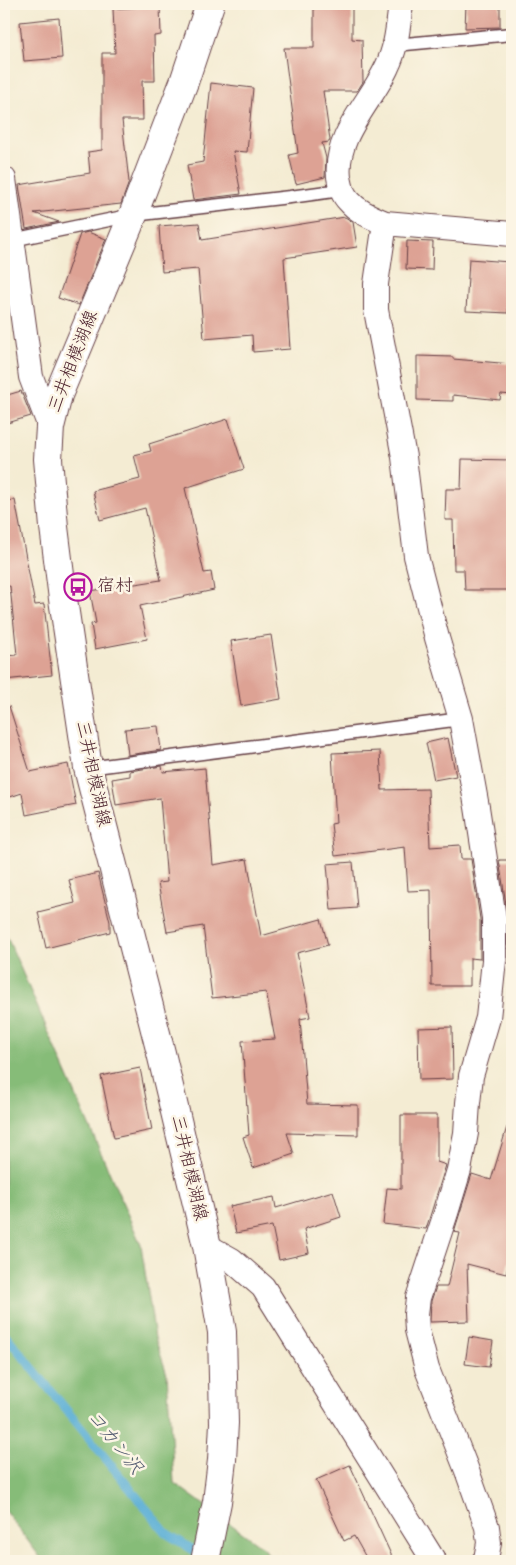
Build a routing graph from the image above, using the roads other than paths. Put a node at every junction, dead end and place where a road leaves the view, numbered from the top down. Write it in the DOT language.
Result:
graph roads {
  1 [pos="210,4"];
  2 [pos="400,4"];
  3 [pos="512,34"];
  4 [pos="396,45"];
  5 [pos="4,178"];
  6 [pos="341,190"];
  7 [pos="133,215"];
  8 [pos="385,223"];
  9 [pos="512,234"];
  10 [pos="12,240"];
  11 [pos="50,427"];
  12 [pos="460,719"];
  13 [pos="88,768"];
  14 [pos="207,1246"];
  15 [pos="205,1561"];
  16 [pos="434,1561"];
  17 [pos="484,1561"];
  1 -- 7 [label="main road, 三井相模湖線"];
  2 -- 4 [label="street"];
  3 -- 4 [label="lane"];
  4 -- 6 [label="street"];
  5 -- 10 [label="street"];
  6 -- 7 [label="lane"];
  6 -- 8 [label="street"];
  7 -- 10 [label="lane"];
  7 -- 11 [label="main road, 三井相模湖線"];
  8 -- 9 [label="street"];
  8 -- 12 [label="street"];
  10 -- 11 [label="street"];
  11 -- 13 [label="main road, 三井相模湖線"];
  12 -- 13 [label="lane"];
  12 -- 17 [label="street"];
  13 -- 14 [label="main road, 三井相模湖線"];
  14 -- 15 [label="main road, 三井相模湖線"];
  14 -- 16 [label="street"];
}
